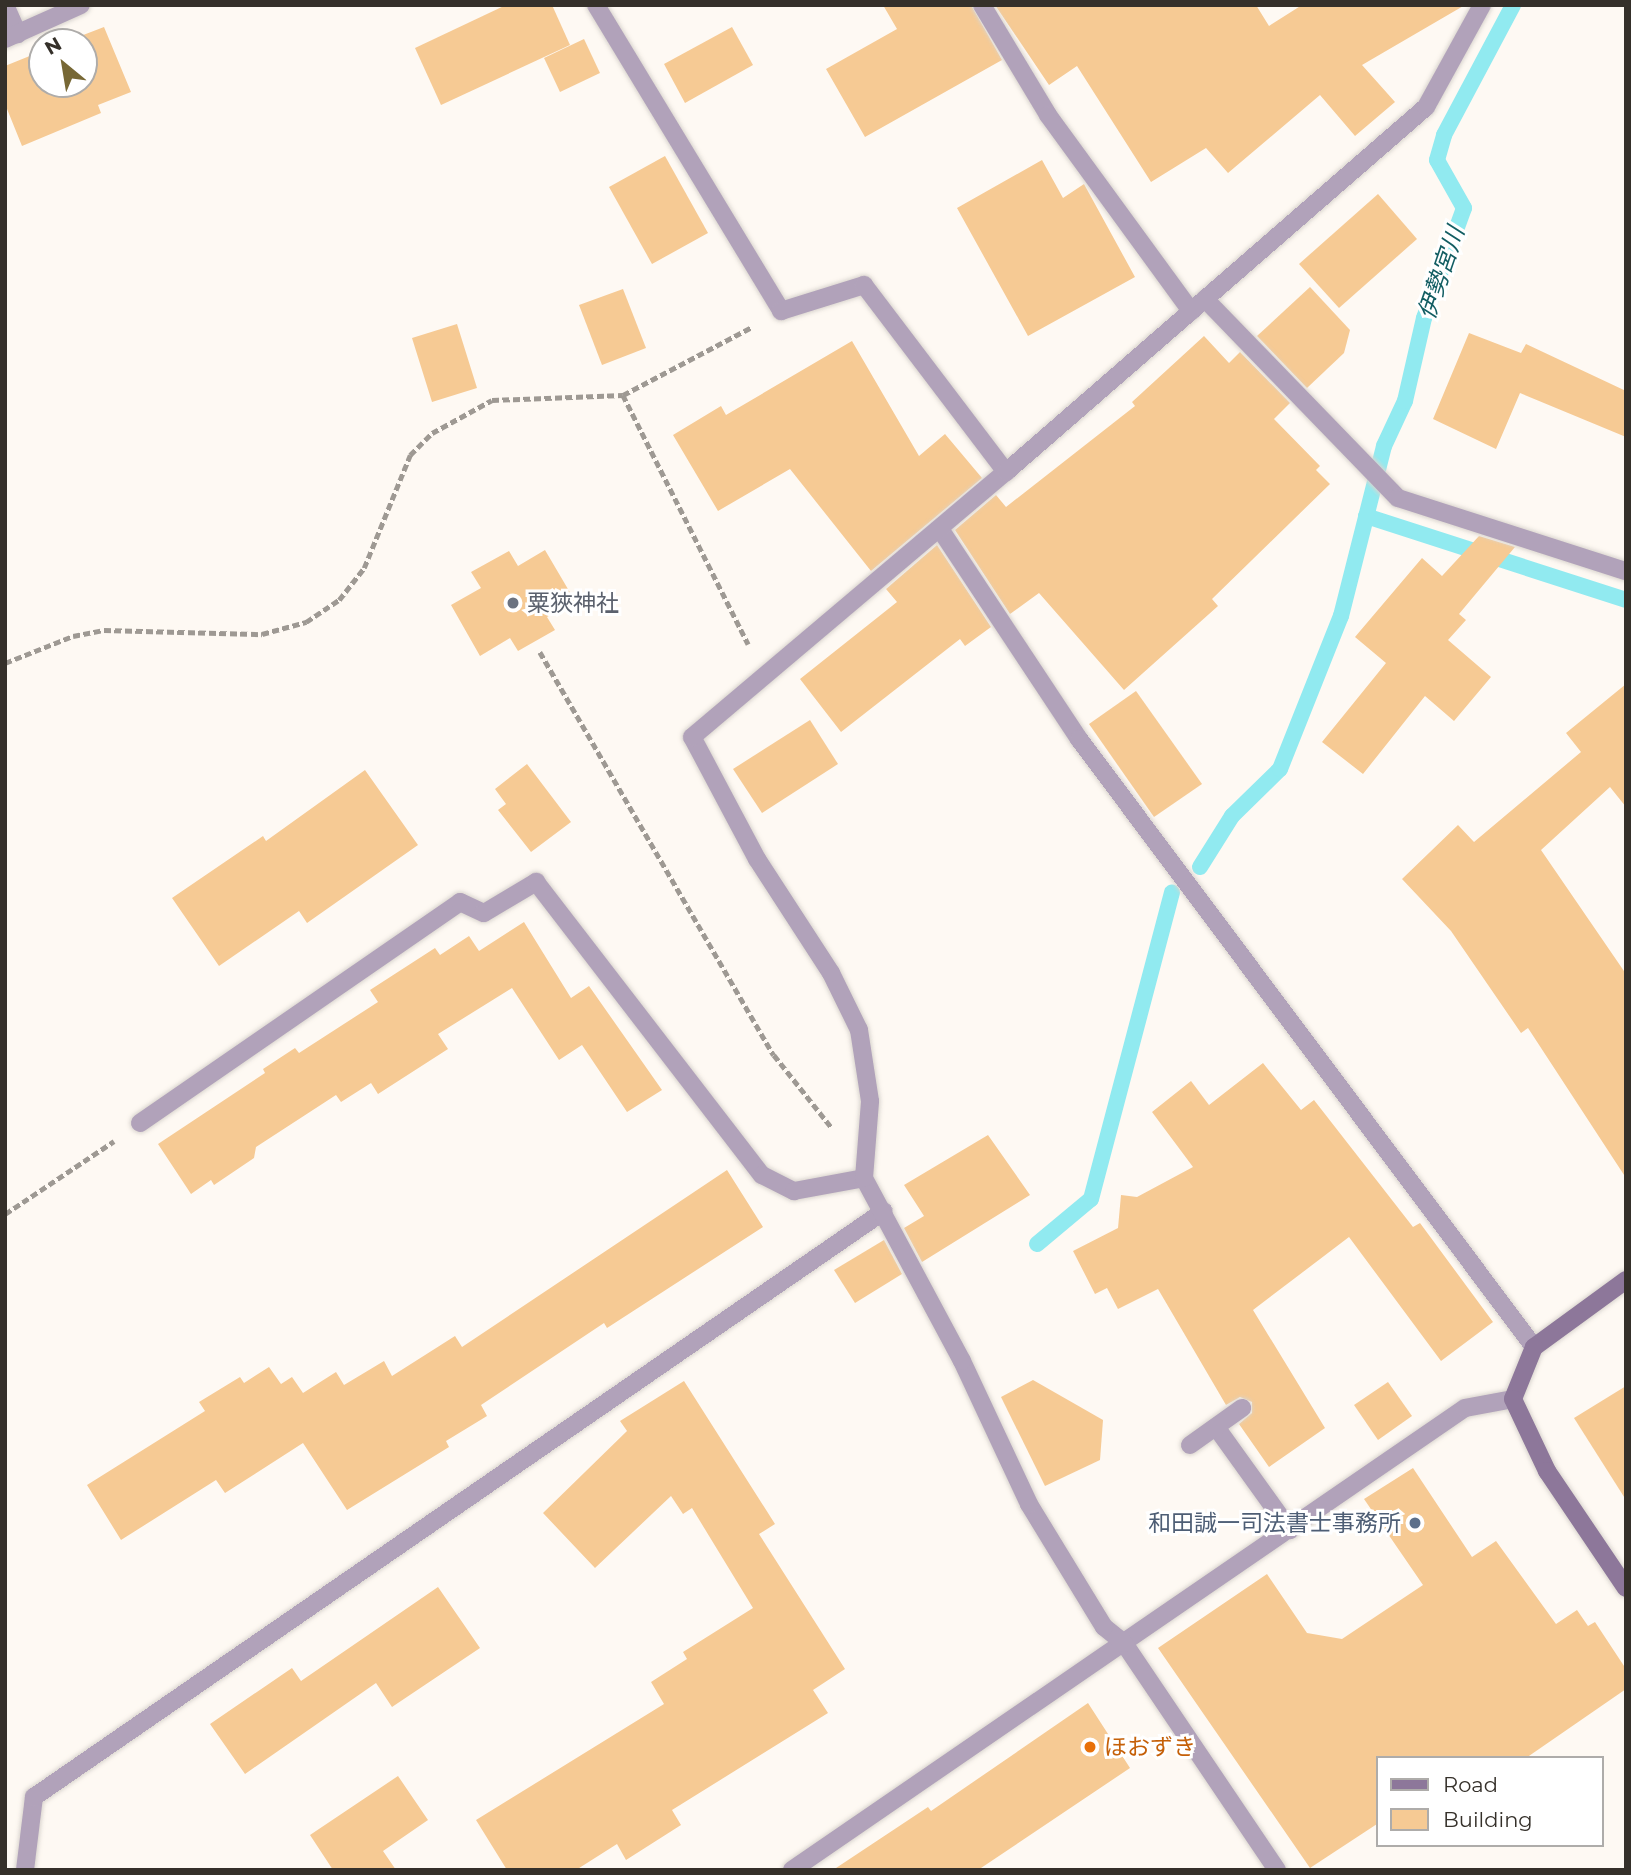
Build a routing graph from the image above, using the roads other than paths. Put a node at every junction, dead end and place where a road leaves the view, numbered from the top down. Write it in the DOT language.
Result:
graph roads {
  1 [pos="5,5"];
  2 [pos="81,5"];
  3 [pos="596,5"];
  4 [pos="982,5"];
  5 [pos="1482,5"];
  6 [pos="11,36"];
  7 [pos="1198,305"];
  8 [pos="1006,472"];
  9 [pos="940,529"];
  10 [pos="1626,571"];
  11 [pos="140,1123"];
  12 [pos="864,1178"];
  13 [pos="884,1210"];
  14 [pos="1626,1280"];
  15 [pos="1534,1347"];
  16 [pos="1513,1399"];
  17 [pos="1242,1408"];
  18 [pos="1216,1427"];
  19 [pos="1190,1445"];
  20 [pos="1290,1530"];
  21 [pos="1626,1588"];
  22 [pos="1124,1643"];
  23 [pos="26,1870"];
  24 [pos="792,1870"];
  25 [pos="1277,1870"];
  1 -- 6 [label="street"];
  2 -- 6 [label="street"];
  3 -- 8 [label="street"];
  4 -- 7 [label="street"];
  5 -- 7 [label="street"];
  7 -- 8 [label="street"];
  7 -- 10 [label="street"];
  8 -- 9 [label="street"];
  9 -- 12 [label="street"];
  9 -- 15 [label="street"];
  11 -- 12 [label="street"];
  12 -- 13 [label="street"];
  13 -- 22 [label="street"];
  13 -- 23 [label="street"];
  14 -- 15 [label="street"];
  15 -- 16 [label="street"];
  16 -- 20 [label="street"];
  16 -- 21 [label="street"];
  17 -- 18 [label="street"];
  18 -- 19 [label="street"];
  18 -- 20 [label="street"];
  20 -- 22 [label="street"];
  22 -- 24 [label="street"];
  22 -- 25 [label="street"];
}
